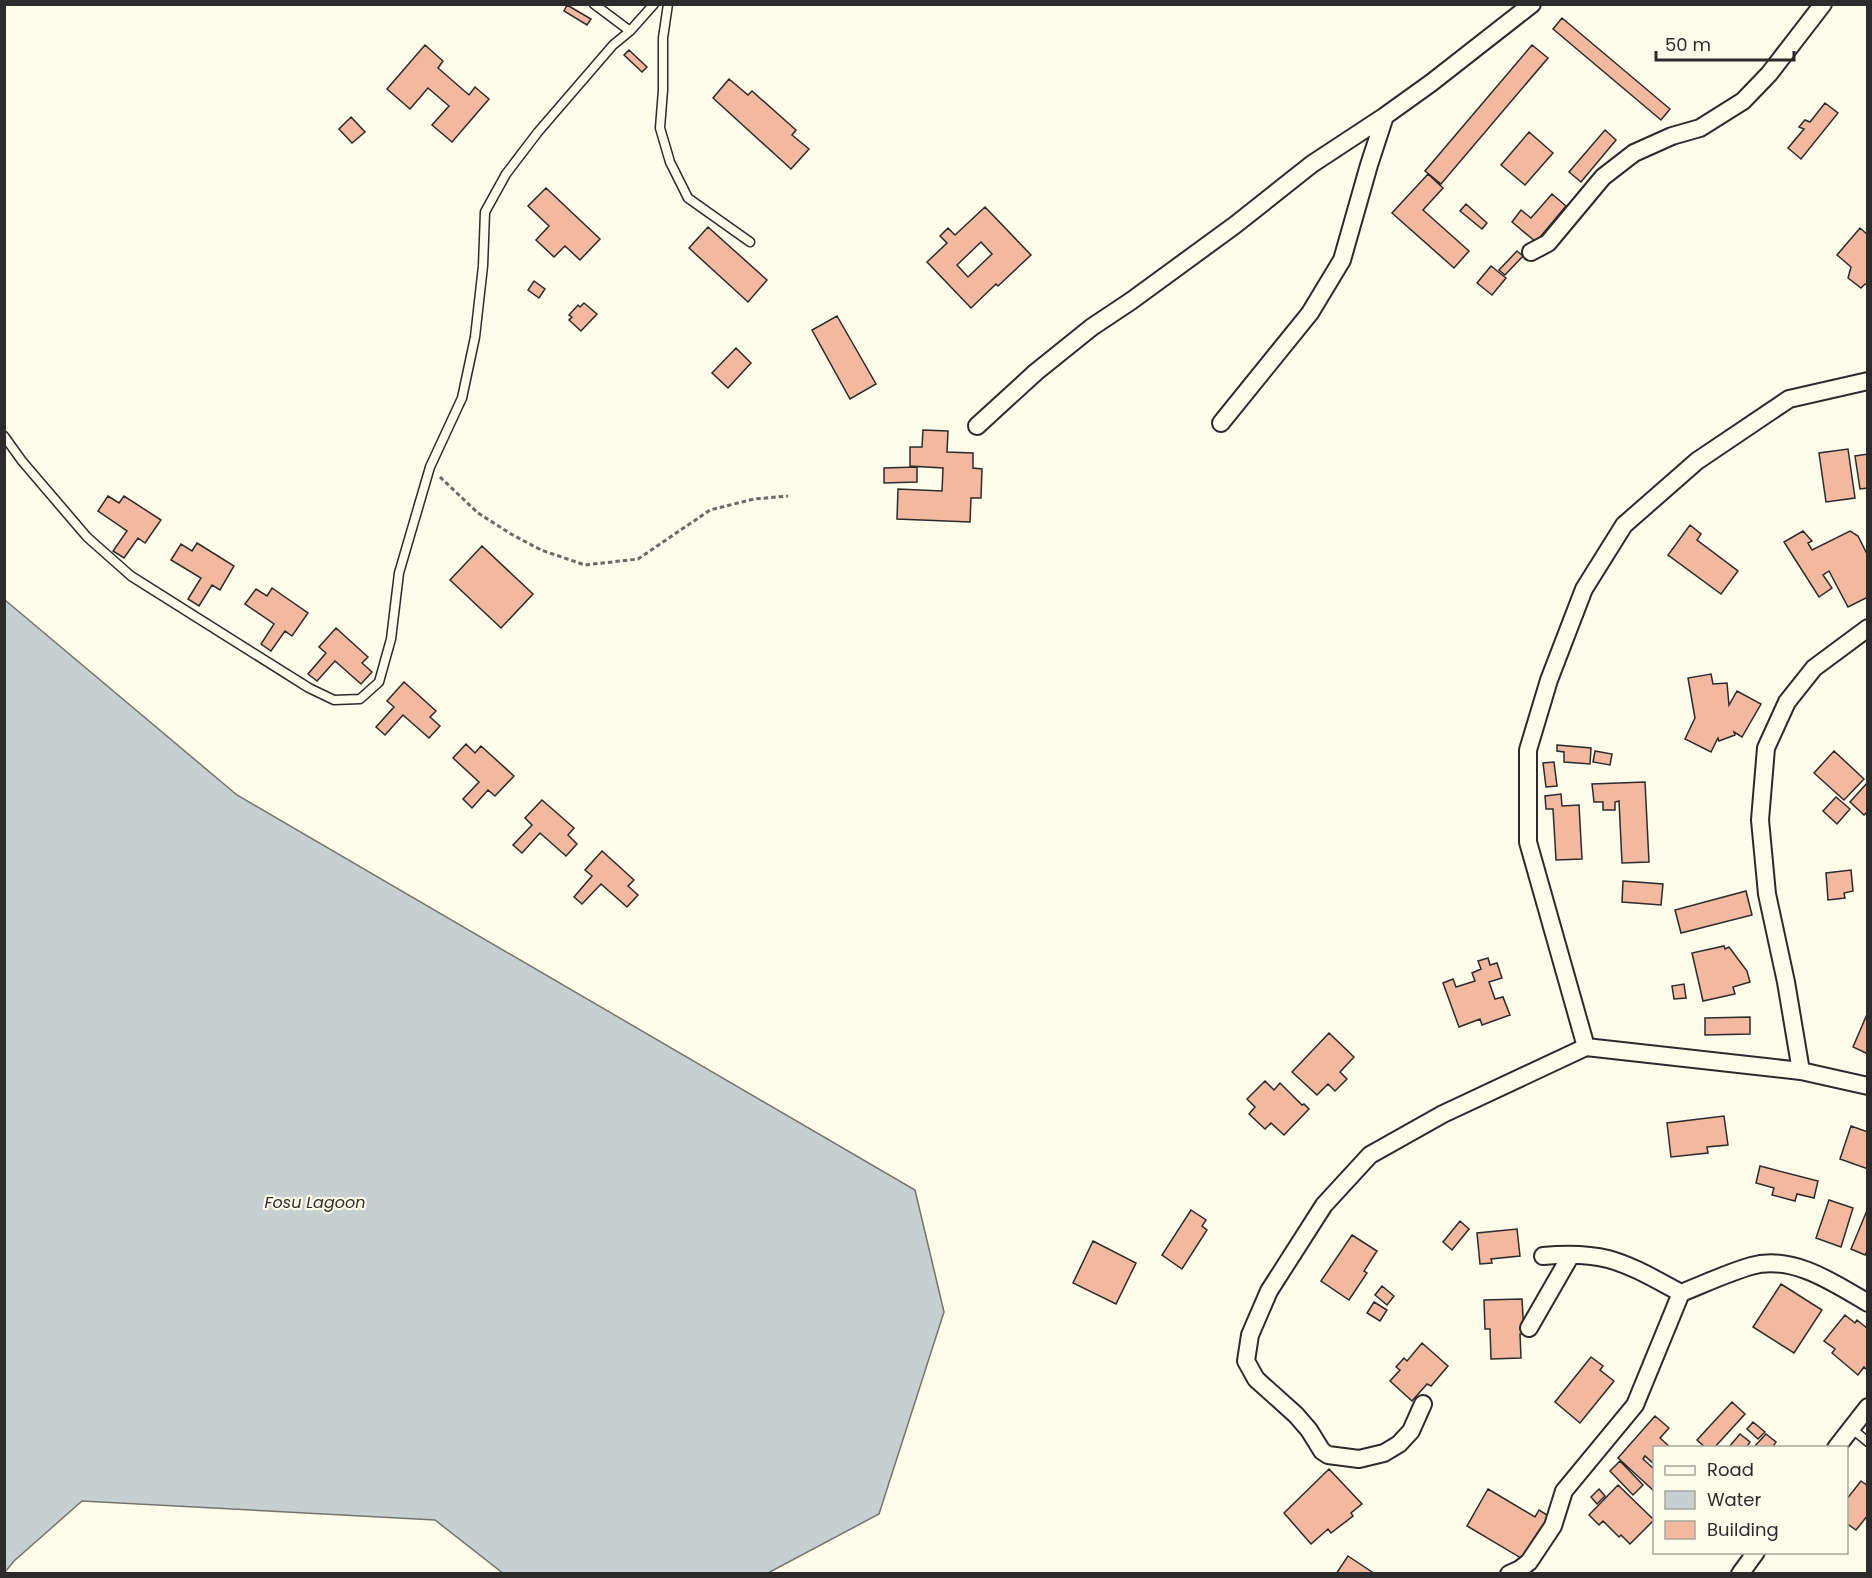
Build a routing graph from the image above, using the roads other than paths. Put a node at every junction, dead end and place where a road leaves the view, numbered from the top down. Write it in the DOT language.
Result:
graph roads {
  1 [pos="594,4"];
  2 [pos="654,4"];
  3 [pos="668,4"];
  4 [pos="1532,4"];
  5 [pos="1823,4"];
  6 [pos="630,32"];
  7 [pos="1385,116"];
  8 [pos="750,242"];
  9 [pos="1531,252"];
  10 [pos="1868,381"];
  11 [pos="1221,423"];
  12 [pos="977,426"];
  13 [pos="4,436"];
  14 [pos="1868,628"];
  15 [pos="1586,1047"];
  16 [pos="1801,1071"];
  17 [pos="1868,1086"];
  18 [pos="1571,1255"];
  19 [pos="1543,1256"];
  20 [pos="1681,1293"];
  21 [pos="1868,1303"];
  22 [pos="1529,1328"];
  23 [pos="1423,1404"];
  24 [pos="1868,1407"];
  25 [pos="1851,1428"];
  26 [pos="1868,1442"];
  27 [pos="1838,1446"];
  28 [pos="1755,1554"];
  29 [pos="1509,1574"];
  30 [pos="1740,1574"];
  1 -- 6 [label="lane"];
  2 -- 6 [label="lane"];
  3 -- 8 [label="lane"];
  4 -- 7 [label="street"];
  5 -- 9 [label="street"];
  6 -- 13 [label="lane"];
  7 -- 11 [label="street"];
  7 -- 12 [label="street"];
  10 -- 15 [label="street"];
  14 -- 16 [label="street"];
  15 -- 16 [label="street"];
  15 -- 23 [label="street"];
  16 -- 17 [label="street"];
  18 -- 19 [label="street"];
  18 -- 20 [label="street"];
  18 -- 22 [label="street"];
  20 -- 21 [label="street"];
  20 -- 29 [label="street"];
  24 -- 25 [label="street"];
  25 -- 26 [label="lane"];
  25 -- 27 [label="street"];
  28 -- 30 [label="street"];
}
